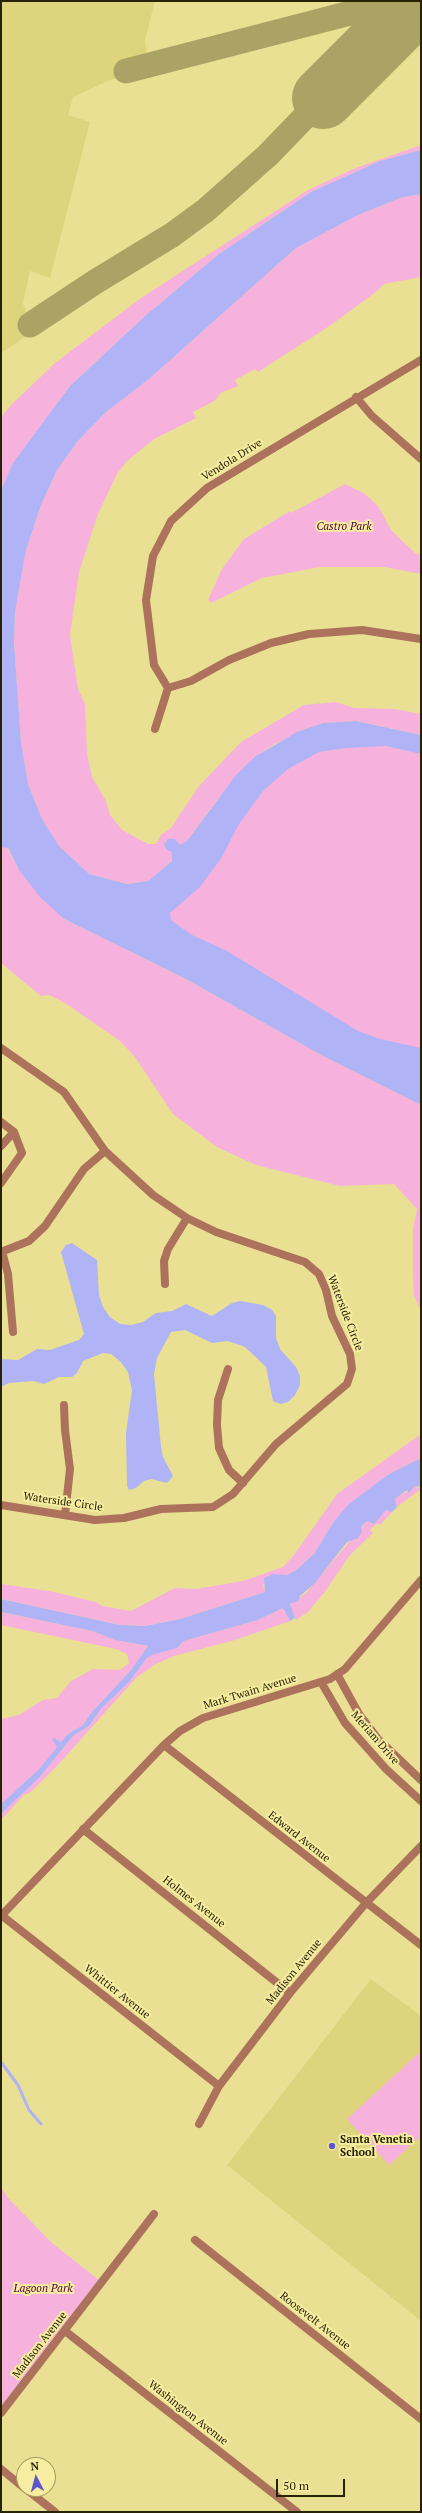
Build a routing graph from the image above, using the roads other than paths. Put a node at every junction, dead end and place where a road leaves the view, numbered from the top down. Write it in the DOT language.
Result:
graph roads {
  1 [pos="421,360"];
  2 [pos="356,397"];
  3 [pos="421,459"];
  4 [pos="421,639"];
  5 [pos="168,688"];
  6 [pos="155,729"];
  7 [pos="1,1048"];
  8 [pos="1,1122"];
  9 [pos="14,1132"];
  10 [pos="1,1146"];
  11 [pos="105,1151"];
  12 [pos="1,1183"];
  13 [pos="187,1218"];
  14 [pos="2,1251"];
  15 [pos="165,1284"];
  16 [pos="13,1332"];
  17 [pos="228,1369"];
  18 [pos="64,1405"];
  19 [pos="243,1483"];
  20 [pos="1,1505"];
  21 [pos="66,1514"];
  22 [pos="421,1580"];
  23 [pos="337,1674"];
  24 [pos="322,1682"];
  25 [pos="164,1745"];
  26 [pos="421,1780"];
  27 [pos="421,1801"];
  28 [pos="83,1829"];
  29 [pos="421,1846"];
  30 [pos="366,1903"];
  31 [pos="1,1915"];
  32 [pos="421,1945"];
  33 [pos="290,1993"];
  34 [pos="219,2086"];
  35 [pos="199,2124"];
  36 [pos="154,2214"];
  37 [pos="195,2240"];
  38 [pos="65,2330"];
  39 [pos="1,2413"];
  40 [pos="421,2419"];
  41 [pos="1,2469"];
  42 [pos="16,2481"];
  43 [pos="36,2497"];
  44 [pos="55,2512"];
  45 [pos="297,2512"];
  1 -- 2 [label="street, Vendola Drive"];
  2 -- 3 [label="street"];
  2 -- 5 [label="street, Vendola Drive"];
  4 -- 5 [label="street"];
  5 -- 6 [label="street"];
  7 -- 11 [label="street, Waterside Circle"];
  8 -- 9 [label="street"];
  9 -- 10 [label="street"];
  9 -- 12 [label="street"];
  11 -- 13 [label="street, Waterside Circle"];
  11 -- 14 [label="street"];
  13 -- 15 [label="street"];
  13 -- 19 [label="street, Waterside Circle"];
  14 -- 16 [label="street"];
  17 -- 19 [label="street"];
  18 -- 21 [label="street"];
  19 -- 21 [label="street, Waterside Circle"];
  20 -- 21 [label="street, Waterside Circle"];
  22 -- 23 [label="street, Mark Twain Avenue"];
  23 -- 24 [label="street, Mark Twain Avenue"];
  23 -- 26 [label="street, Meriam Drive"];
  24 -- 25 [label="street, Mark Twain Avenue"];
  24 -- 27 [label="street, Meriam Drive"];
  25 -- 28 [label="street, Mark Twain Avenue"];
  25 -- 30 [label="street, Edward Avenue"];
  28 -- 31 [label="street, Mark Twain Avenue"];
  28 -- 33 [label="street, Holmes Avenue"];
  29 -- 30 [label="street, Madison Avenue"];
  30 -- 32 [label="street, Edward Avenue"];
  30 -- 33 [label="street, Madison Avenue"];
  31 -- 34 [label="street, Whittier Avenue"];
  33 -- 34 [label="street, Madison Avenue"];
  34 -- 35 [label="street, Madison Avenue"];
  36 -- 38 [label="street, Madison Avenue"];
  37 -- 40 [label="street, Roosevelt Avenue"];
  38 -- 39 [label="street, Madison Avenue"];
  38 -- 45 [label="street, Washington Avenue"];
  41 -- 42 [label="street"];
  43 -- 44 [label="street"];
}
